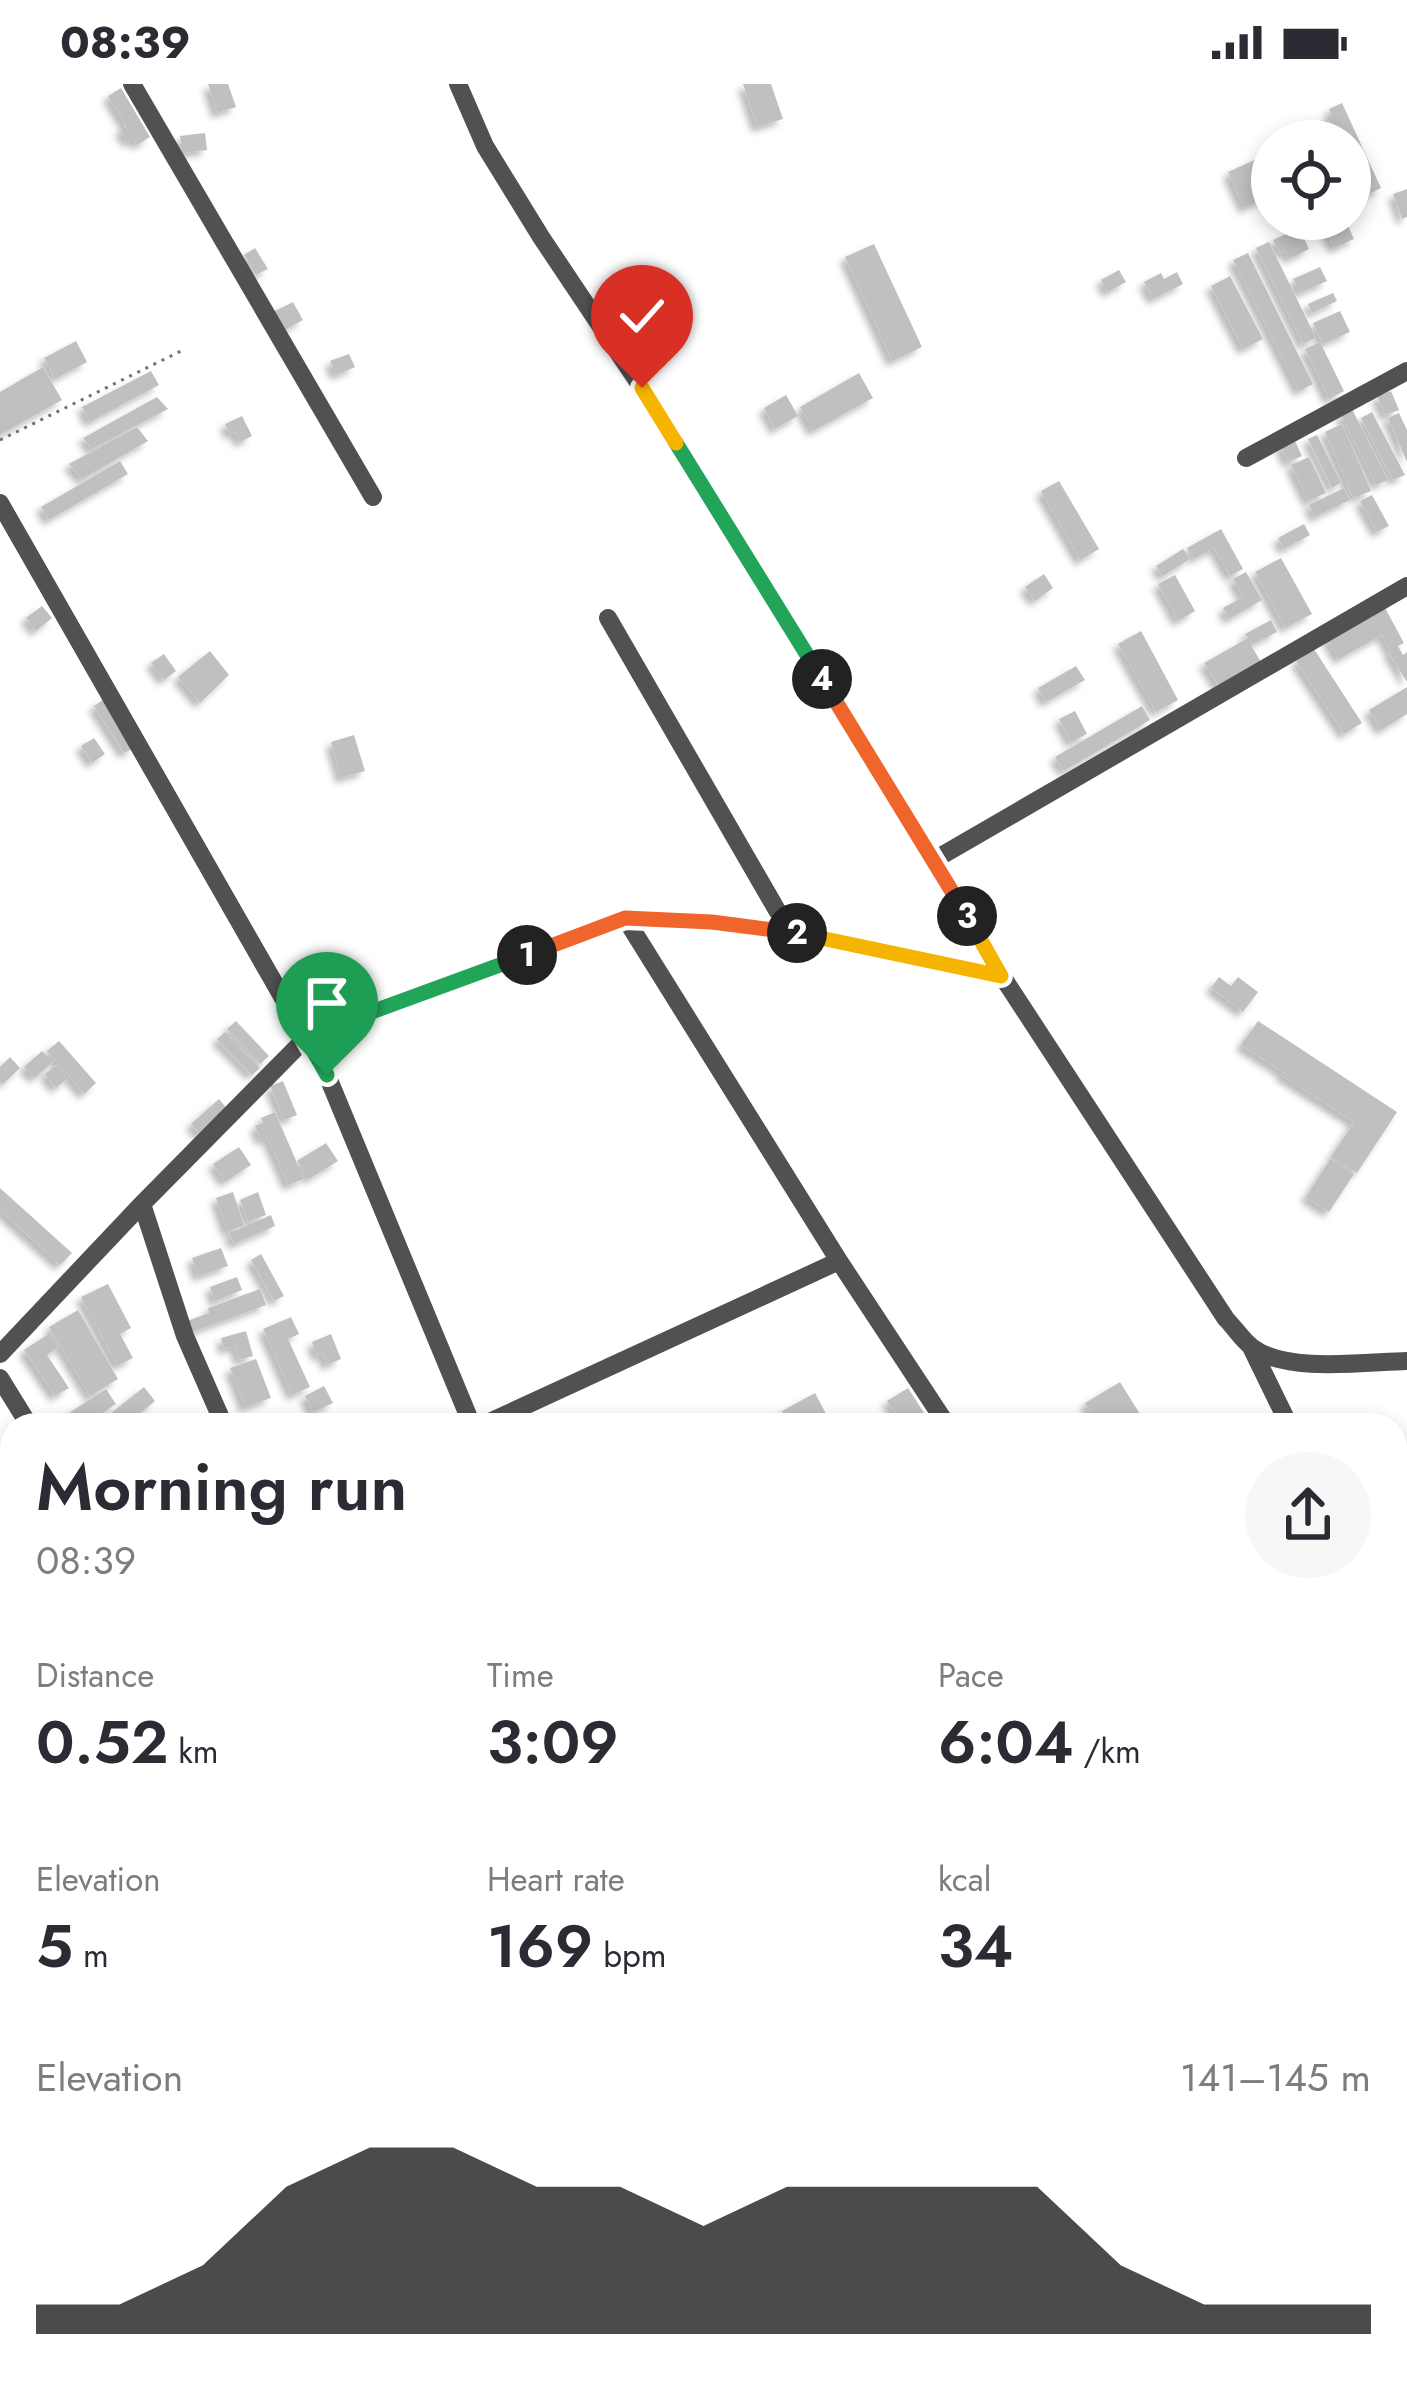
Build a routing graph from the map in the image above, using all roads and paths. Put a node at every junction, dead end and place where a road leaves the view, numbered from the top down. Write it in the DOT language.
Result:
graph roads {
  1 [pos="132,84"];
  2 [pos="458,84"];
  3 [pos="183,350"];
  4 [pos="1407,371"];
  5 [pos="0,440"];
  6 [pos="1246,458"];
  7 [pos="373,497"];
  8 [pos="0,503"];
  9 [pos="1407,586"];
  10 [pos="608,618"];
  11 [pos="934,860"];
  12 [pos="625,918"];
  13 [pos="789,931"];
  14 [pos="1001,976"];
  15 [pos="306,1038"];
  16 [pos="142,1204"];
  17 [pos="839,1261"];
  18 [pos="4,1344"];
  19 [pos="1251,1347"];
  20 [pos="1407,1361"];
  21 [pos="0,1378"];
  22 [pos="22,1413"];
  23 [pos="219,1413"];
  24 [pos="467,1413"];
  25 [pos="509,1413"];
  26 [pos="939,1413"];
  27 [pos="1283,1413"];
  1 -- 7 [label="street"];
  2 -- 11 [label="street"];
  3 -- 5 [label="path"];
  4 -- 6 [label="street"];
  8 -- 15 [label="street"];
  9 -- 11 [label="street"];
  10 -- 13 [label="street"];
  11 -- 14 [label="street"];
  12 -- 13 [label="street"];
  12 -- 15 [label="street"];
  12 -- 17 [label="street"];
  13 -- 14 [label="street"];
  14 -- 19 [label="street"];
  15 -- 16 [label="street"];
  15 -- 24 [label="street"];
  16 -- 18 [label="street"];
  16 -- 23 [label="street"];
  17 -- 25 [label="street"];
  17 -- 26 [label="street"];
  19 -- 20 [label="street"];
  19 -- 27 [label="street"];
  21 -- 22 [label="street"];
}
